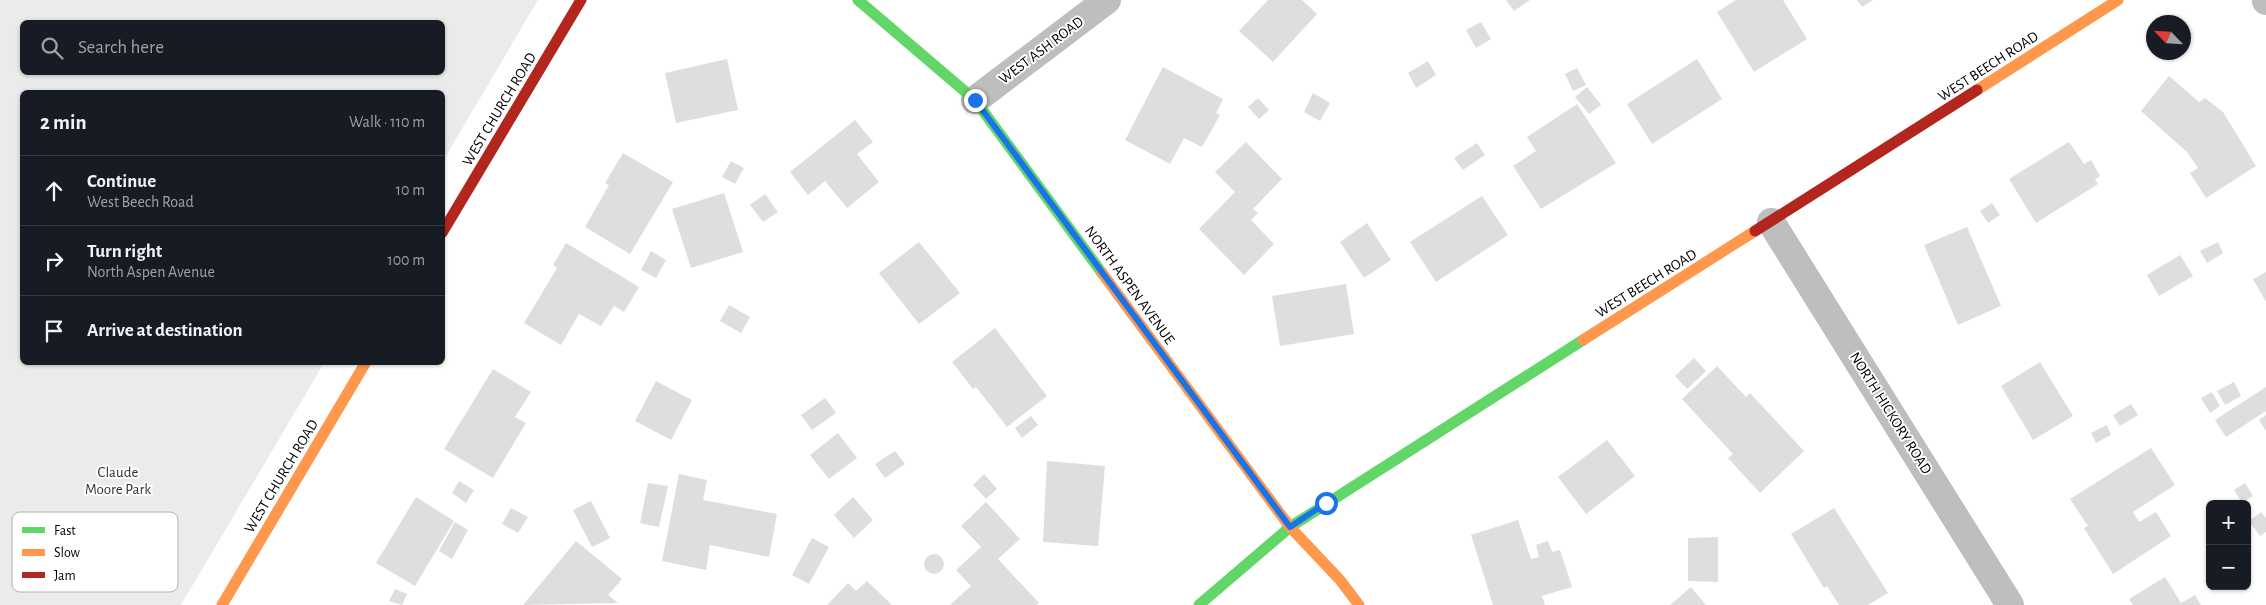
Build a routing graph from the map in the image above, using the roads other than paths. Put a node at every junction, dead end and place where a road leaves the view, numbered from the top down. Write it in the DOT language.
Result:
graph roads {
  1 [pos="580,0"];
  2 [pos="858,0"];
  3 [pos="1107,0"];
  4 [pos="2118,0"];
  5 [pos="975,100"];
  6 [pos="1771,222"];
  7 [pos="445,228"];
  8 [pos="364,365"];
  9 [pos="1290,527"];
  10 [pos="222,605"];
  11 [pos="1200,605"];
  12 [pos="1359,605"];
  13 [pos="2010,605"];
  1 -- 7 [label="street, WEST CHURCH ROAD"];
  2 -- 5 [label="street, NORTH ASPEN AVENUE"];
  3 -- 5 [label="street, WEST ASH ROAD"];
  4 -- 6 [label="street, WEST BEECH ROAD"];
  5 -- 9 [label="street, NORTH ASPEN AVENUE"];
  6 -- 9 [label="street, WEST BEECH ROAD"];
  6 -- 13 [label="street, NORTH HICKORY ROAD"];
  8 -- 10 [label="street, WEST CHURCH ROAD"];
  9 -- 11 [label="street, WEST BEECH ROAD"];
  9 -- 12 [label="street, NORTH ASPEN AVENUE"];
}
